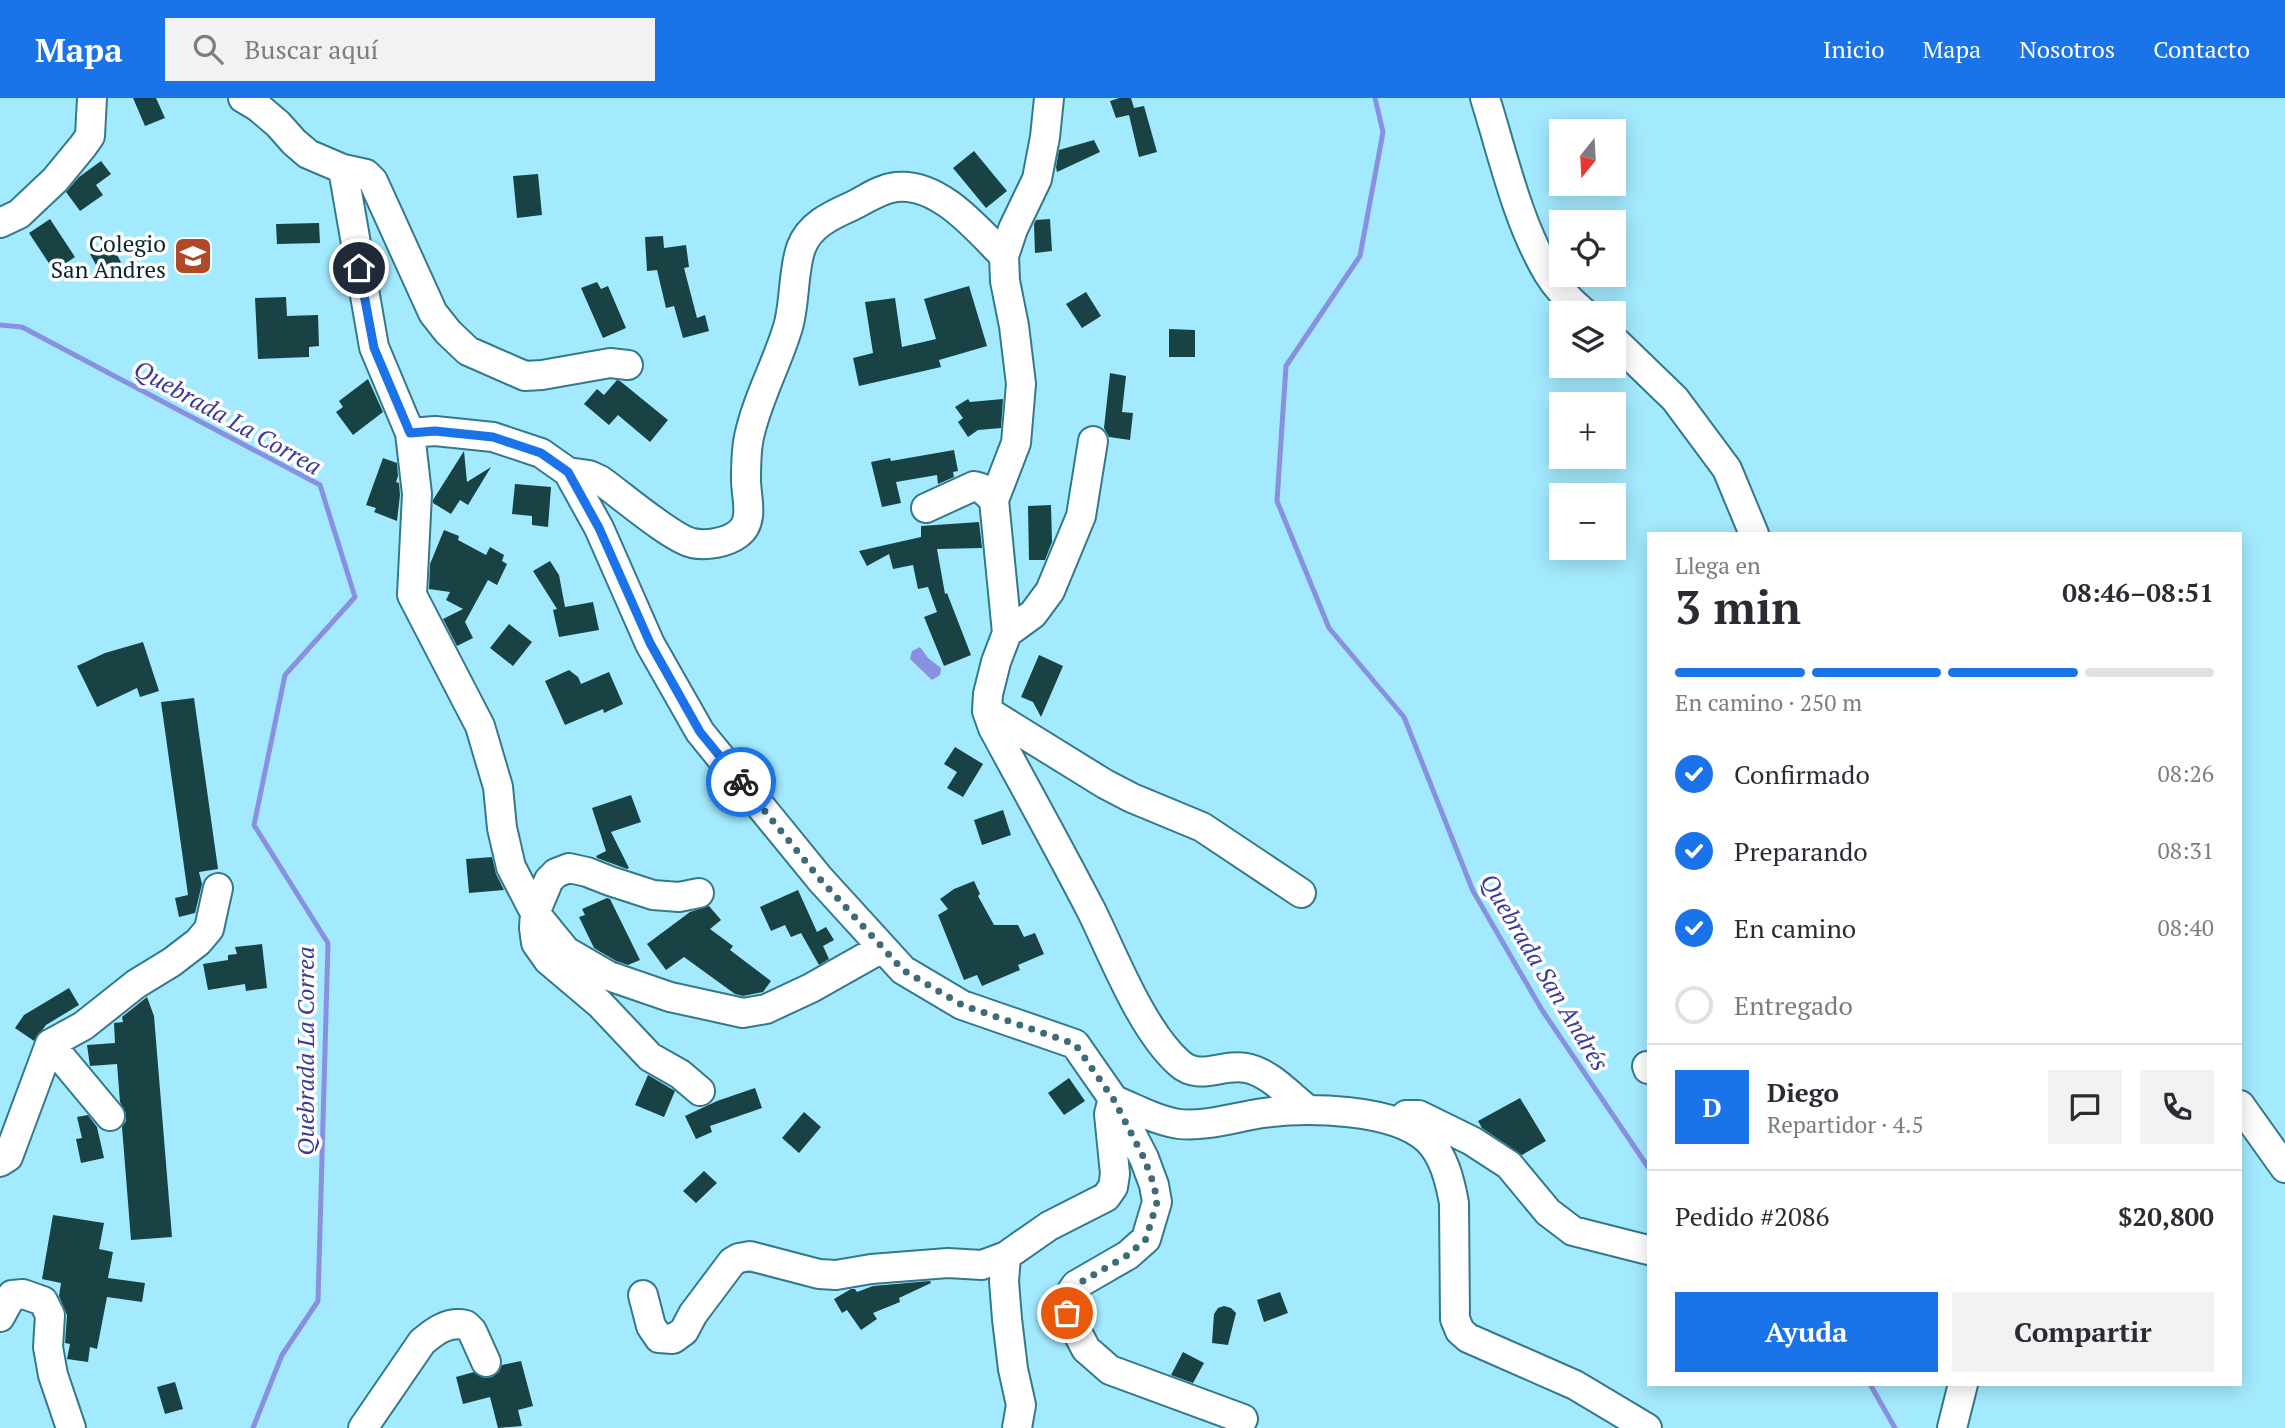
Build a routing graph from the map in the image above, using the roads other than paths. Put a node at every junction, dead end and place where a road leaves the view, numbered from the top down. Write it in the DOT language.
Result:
graph roads {
  1 [pos="92,98"];
  2 [pos="243,98"];
  3 [pos="1049,98"];
  4 [pos="1485,98"];
  5 [pos="343,169"];
  6 [pos="10,218"];
  7 [pos="1004,256"];
  8 [pos="1571,301"];
  9 [pos="1626,352"];
  10 [pos="628,365"];
  11 [pos="410,433"];
  12 [pos="1093,442"];
  13 [pos="568,472"];
  14 [pos="995,500"];
  15 [pos="926,508"];
  16 [pos="1753,532"];
  17 [pos="1007,633"];
  18 [pos="987,711"];
  19 [pos="218,888"];
  20 [pos="699,893"];
  21 [pos="1301,893"];
  22 [pos="536,913"];
  23 [pos="882,948"];
  24 [pos="50,1044"];
  25 [pos="700,1091"];
  26 [pos="1114,1100"];
  27 [pos="2242,1108"];
  28 [pos="1307,1109"];
  29 [pos="110,1116"];
  30 [pos="1375,1116"];
  31 [pos="0,1162"];
  32 [pos="2285,1168"];
  33 [pos="1647,1250"];
  34 [pos="1006,1256"];
  35 [pos="643,1295"];
  36 [pos="0,1317"];
  37 [pos="486,1362"];
  38 [pos="1963,1386"];
  39 [pos="1243,1419"];
  40 [pos="71,1428"];
  41 [pos="363,1428"];
  42 [pos="1017,1428"];
  43 [pos="1647,1428"];
  44 [pos="1952,1428"];
  1 -- 6 [label="street"];
  2 -- 5 [label="street"];
  3 -- 7 [label="street"];
  4 -- 8 [label="street"];
  5 -- 10 [label="street"];
  5 -- 11 [label="street"];
  7 -- 13 [label="street"];
  7 -- 14 [label="street"];
  9 -- 16 [label="street"];
  11 -- 13 [label="street"];
  11 -- 22 [label="street"];
  12 -- 17 [label="street"];
  13 -- 23 [label="street"];
  14 -- 15 [label="street"];
  14 -- 17 [label="street"];
  17 -- 18 [label="street"];
  18 -- 21 [label="street"];
  18 -- 28 [label="street"];
  19 -- 24 [label="street"];
  20 -- 22 [label="street"];
  22 -- 23 [label="street"];
  22 -- 25 [label="street"];
  23 -- 26 [label="street"];
  24 -- 29 [label="street"];
  24 -- 31 [label="street"];
  26 -- 28 [label="street"];
  26 -- 34 [label="street"];
  26 -- 39 [label="street"];
  27 -- 32 [label="street"];
  28 -- 30 [label="street"];
  30 -- 33 [label="street"];
  30 -- 43 [label="street"];
  34 -- 35 [label="street"];
  34 -- 42 [label="street"];
  36 -- 40 [label="street"];
  37 -- 41 [label="street"];
  38 -- 44 [label="street"];
}
